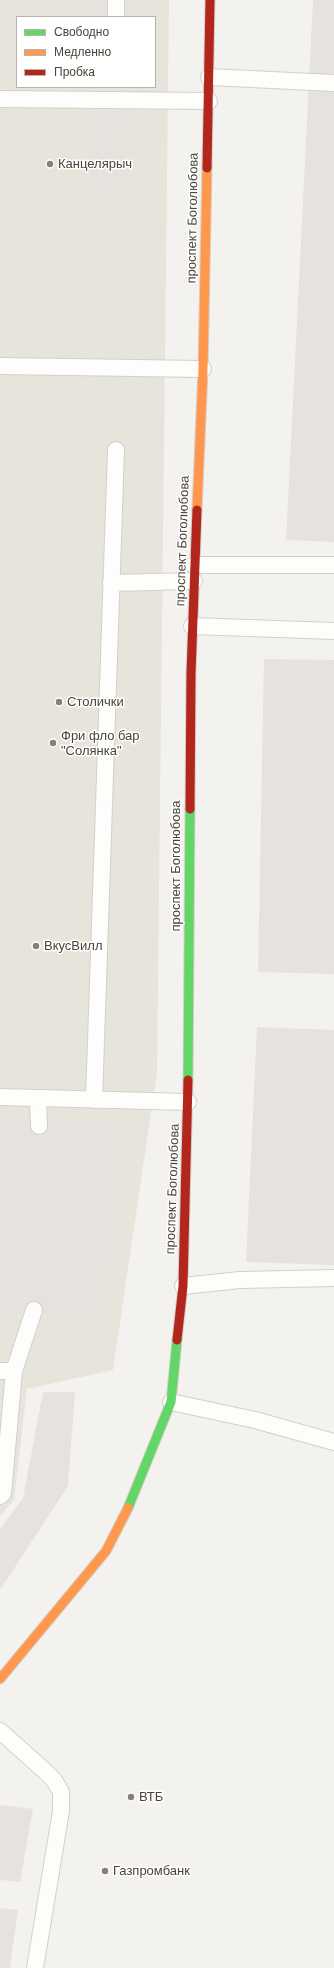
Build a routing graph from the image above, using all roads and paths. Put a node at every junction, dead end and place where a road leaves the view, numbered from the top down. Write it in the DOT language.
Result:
graph roads {
  1 [pos="116,0"];
  2 [pos="210,0"];
  3 [pos="116,16"];
  4 [pos="209,77"];
  5 [pos="334,83"];
  6 [pos="117,93"];
  7 [pos="0,99"];
  8 [pos="209,101"];
  9 [pos="0,366"];
  10 [pos="203,369"];
  11 [pos="116,450"];
  12 [pos="334,565"];
  13 [pos="194,573"];
  14 [pos="111,583"];
  15 [pos="192,626"];
  16 [pos="334,631"];
  17 [pos="0,1097"];
  18 [pos="38,1100"];
  19 [pos="94,1100"];
  20 [pos="188,1102"];
  21 [pos="39,1126"];
  22 [pos="334,1278"];
  23 [pos="183,1286"];
  24 [pos="34,1310"];
  25 [pos="7,1371"];
  26 [pos="171,1402"];
  27 [pos="334,1442"];
  28 [pos="0,1496"];
  29 [pos="0,1679"];
  30 [pos="0,1732"];
  31 [pos="35,1968"];
  1 -- 3 [label="lane"];
  2 -- 4 [label="main road, проспект Боголюбова"];
  4 -- 5 [label="lane"];
  4 -- 8 [label="main road, проспект Боголюбова"];
  6 -- 7 [label="lane"];
  6 -- 8 [label="lane"];
  8 -- 10 [label="main road, проспект Боголюбова"];
  9 -- 10 [label="lane"];
  10 -- 13 [label="main road, проспект Боголюбова"];
  11 -- 14 [label="lane"];
  12 -- 13 [label="lane"];
  13 -- 14 [label="lane"];
  13 -- 15 [label="main road, проспект Боголюбова"];
  14 -- 19 [label="lane"];
  15 -- 16 [label="lane"];
  15 -- 20 [label="main road, проспект Боголюбова"];
  17 -- 18 [label="lane"];
  18 -- 19 [label="lane"];
  18 -- 21 [label="lane"];
  19 -- 20 [label="lane"];
  20 -- 23 [label="main road, проспект Боголюбова"];
  22 -- 23 [label="lane"];
  23 -- 26 [label="main road, проспект Боголюбова"];
  24 -- 25 [label="lane"];
  25 -- 28 [label="lane"];
  26 -- 27 [label="lane"];
  26 -- 29 [label="main road, проспект Боголюбова"];
  30 -- 31 [label="lane"];
}
